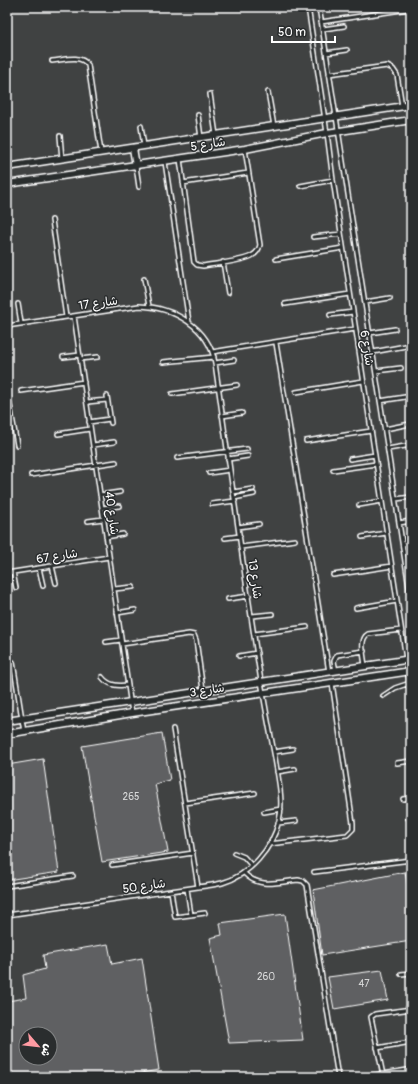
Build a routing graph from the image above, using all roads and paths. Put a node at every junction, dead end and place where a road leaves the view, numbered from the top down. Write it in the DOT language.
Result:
graph roads {
  1 [pos="308,7"];
  2 [pos="319,7"];
  3 [pos="411,7"];
  4 [pos="321,22"];
  5 [pos="344,26"];
  6 [pos="323,29"];
  7 [pos="347,50"];
  8 [pos="326,53"];
  9 [pos="52,61"];
  10 [pos="329,74"];
  11 [pos="268,92"];
  12 [pos="210,94"];
  13 [pos="411,105"];
  14 [pos="402,106"];
  15 [pos="198,115"];
  16 [pos="336,117"];
  17 [pos="325,118"];
  18 [pos="411,120"];
  19 [pos="141,126"];
  20 [pos="274,126"];
  21 [pos="338,131"];
  22 [pos="327,133"];
  23 [pos="216,135"];
  24 [pos="60,136"];
  25 [pos="201,138"];
  26 [pos="144,146"];
  27 [pos="134,148"];
  28 [pos="245,149"];
  29 [pos="101,153"];
  30 [pos="62,159"];
  31 [pos="180,159"];
  32 [pos="165,162"];
  33 [pos="136,166"];
  34 [pos="7,168"];
  35 [pos="248,173"];
  36 [pos="333,180"];
  37 [pos="184,183"];
  38 [pos="7,184"];
  39 [pos="300,186"];
  40 [pos="139,187"];
  41 [pos="52,220"];
  42 [pos="341,234"];
  43 [pos="313,237"];
  44 [pos="343,248"];
  45 [pos="276,259"];
  46 [pos="223,262"];
  47 [pos="144,279"];
  48 [pos="228,293"];
  49 [pos="350,294"];
  50 [pos="390,298"];
  51 [pos="365,302"];
  52 [pos="18,304"];
  53 [pos="285,304"];
  54 [pos="149,306"];
  55 [pos="353,312"];
  56 [pos="330,315"];
  57 [pos="74,316"];
  58 [pos="66,317"];
  59 [pos="189,322"];
  60 [pos="21,323"];
  61 [pos="7,326"];
  62 [pos="355,329"];
  63 [pos="395,329"];
  64 [pos="370,333"];
  65 [pos="276,342"];
  66 [pos="411,345"];
  67 [pos="212,352"];
  68 [pos="373,352"];
  69 [pos="98,356"];
  70 [pos="63,357"];
  71 [pos="80,357"];
  72 [pos="214,357"];
  73 [pos="234,360"];
  74 [pos="163,362"];
  75 [pos="215,363"];
  76 [pos="401,368"];
  77 [pos="376,372"];
  78 [pos="363,381"];
  79 [pos="84,382"];
  80 [pos="237,385"];
  81 [pos="7,388"];
  82 [pos="218,388"];
  83 [pos="21,391"];
  84 [pos="296,392"];
  85 [pos="172,394"];
  86 [pos="405,397"];
  87 [pos="380,401"];
  88 [pos="87,402"];
  89 [pos="242,413"];
  90 [pos="222,416"];
  91 [pos="89,422"];
  92 [pos="410,424"];
  93 [pos="90,429"];
  94 [pos="385,429"];
  95 [pos="371,432"];
  96 [pos="58,434"];
  97 [pos="306,441"];
  98 [pos="114,442"];
  99 [pos="17,445"];
  100 [pos="93,445"];
  101 [pos="411,445"];
  102 [pos="247,449"];
  103 [pos="388,449"];
  104 [pos="227,452"];
  105 [pos="375,455"];
  106 [pos="248,456"];
  107 [pos="177,458"];
  108 [pos="228,459"];
  109 [pos="350,459"];
  110 [pos="116,462"];
  111 [pos="376,464"];
  112 [pos="96,465"];
  113 [pos="230,470"];
  114 [pos="333,470"];
  115 [pos="209,472"];
  116 [pos="31,475"];
  117 [pos="253,489"];
  118 [pos="120,492"];
  119 [pos="233,492"];
  120 [pos="254,494"];
  121 [pos="100,495"];
  122 [pos="411,497"];
  123 [pos="396,499"];
  124 [pos="234,500"];
  125 [pos="382,501"];
  126 [pos="212,504"];
  127 [pos="359,505"];
  128 [pos="119,506"];
  129 [pos="102,508"];
  130 [pos="103,519"];
  131 [pos="88,521"];
  132 [pos="411,521"];
  133 [pos="399,523"];
  134 [pos="259,524"];
  135 [pos="238,527"];
  136 [pos="386,533"];
  137 [pos="123,534"];
  138 [pos="240,536"];
  139 [pos="106,537"];
  140 [pos="362,537"];
  141 [pos="225,538"];
  142 [pos="295,540"];
  143 [pos="411,543"];
  144 [pos="402,544"];
  145 [pos="241,547"];
  146 [pos="109,557"];
  147 [pos="52,566"];
  148 [pos="392,566"];
  149 [pos="40,568"];
  150 [pos="406,570"];
  151 [pos="411,570"];
  152 [pos="13,572"];
  153 [pos="7,573"];
  154 [pos="333,575"];
  155 [pos="56,583"];
  156 [pos="43,586"];
  157 [pos="410,586"];
  158 [pos="132,587"];
  159 [pos="16,588"];
  160 [pos="114,589"];
  161 [pos="249,596"];
  162 [pos="228,599"];
  163 [pos="411,600"];
  164 [pos="397,601"];
  165 [pos="356,608"];
  166 [pos="135,610"];
  167 [pos="117,613"];
  168 [pos="272,614"];
  169 [pos="252,616"];
  170 [pos="307,627"];
  171 [pos="401,630"];
  172 [pos="254,634"];
  173 [pos="121,640"];
  174 [pos="106,642"];
  175 [pos="122,644"];
  176 [pos="364,651"];
  177 [pos="257,653"];
  178 [pos="239,656"];
  179 [pos="409,660"];
  180 [pos="13,662"];
  181 [pos="365,666"];
  182 [pos="332,671"];
  183 [pos="409,671"];
  184 [pos="102,677"];
  185 [pos="261,681"];
  186 [pos="332,683"];
  187 [pos="410,683"];
  188 [pos="128,685"];
  189 [pos="203,690"];
  190 [pos="411,692"];
  191 [pos="263,693"];
  192 [pos="383,696"];
  193 [pos="130,702"];
  194 [pos="132,713"];
  195 [pos="7,719"];
  196 [pos="22,719"];
  197 [pos="172,729"];
  198 [pos="24,732"];
  199 [pos="7,734"];
  200 [pos="293,749"];
  201 [pos="274,752"];
  202 [pos="411,760"];
  203 [pos="397,763"];
  204 [pos="295,769"];
  205 [pos="277,772"];
  206 [pos="255,793"];
  207 [pos="411,798"];
  208 [pos="403,799"];
  209 [pos="184,803"];
  210 [pos="281,809"];
  211 [pos="264,812"];
  212 [pos="296,821"];
  213 [pos="278,823"];
  214 [pos="269,844"];
  215 [pos="193,853"];
  216 [pos="234,853"];
  217 [pos="411,860"];
  218 [pos="112,865"];
  219 [pos="252,866"];
  220 [pos="314,872"];
  221 [pos="244,873"];
  222 [pos="73,876"];
  223 [pos="7,886"];
  224 [pos="198,887"];
  225 [pos="187,889"];
  226 [pos="171,891"];
  227 [pos="205,914"];
  228 [pos="7,915"];
  229 [pos="191,915"];
  230 [pos="411,973"];
  231 [pos="401,974"];
  232 [pos="411,1009"];
  233 [pos="411,1042"];
  234 [pos="377,1048"];
  235 [pos="411,1071"];
  236 [pos="383,1075"];
  237 [pos="338,1077"];
  238 [pos="373,1077"];
  1 -- 17 [label="lane, شارع 6"];
  2 -- 4 [label="lane, شارع 6"];
  3 -- 4 [label="lane"];
  4 -- 6 [label="lane, شارع 6"];
  5 -- 6 [label="lane"];
  6 -- 8 [label="lane, شارع 6"];
  7 -- 8 [label="lane"];
  8 -- 10 [label="lane, شارع 6"];
  9 -- 29 [label="lane"];
  10 -- 14 [label="lane"];
  10 -- 16 [label="lane, شارع 6"];
  11 -- 20 [label="lane"];
  12 -- 23 [label="lane"];
  13 -- 14 [label="street, شارع 5"];
  14 -- 16 [label="street, شارع 5"];
  15 -- 25 [label="lane"];
  16 -- 17 [label="street, شارع 5"];
  16 -- 21 [label="lane, شارع 6"];
  17 -- 20 [label="street, شارع 5"];
  17 -- 22 [label="lane, شارع 6"];
  18 -- 21 [label="street, شارع 5"];
  19 -- 26 [label="lane"];
  20 -- 23 [label="street, شارع 5"];
  21 -- 22 [label="street, شارع 5"];
  21 -- 51 [label="lane, شارع 6"];
  22 -- 28 [label="street, شارع 5"];
  22 -- 36 [label="lane, شارع 6"];
  23 -- 25 [label="street, شارع 5"];
  24 -- 30 [label="lane"];
  25 -- 26 [label="street, شارع 5"];
  26 -- 27 [label="street, شارع 5"];
  27 -- 29 [label="street, شارع 5"];
  27 -- 33 [label="street"];
  28 -- 31 [label="street, شارع 5"];
  28 -- 35 [label="lane"];
  29 -- 30 [label="street, شارع 5"];
  30 -- 34 [label="street, شارع 5"];
  31 -- 32 [label="street, شارع 5"];
  31 -- 37 [label="lane"];
  32 -- 33 [label="street, شارع 5"];
  32 -- 59 [label="lane"];
  33 -- 38 [label="street, شارع 5"];
  33 -- 40 [label="lane"];
  35 -- 37 [label="lane"];
  35 -- 46 [label="lane"];
  36 -- 39 [label="lane"];
  36 -- 42 [label="lane, شارع 6"];
  37 -- 46 [label="lane"];
  41 -- 58 [label="lane"];
  42 -- 43 [label="lane"];
  42 -- 44 [label="lane, شارع 6"];
  44 -- 45 [label="lane"];
  44 -- 49 [label="lane, شارع 6"];
  46 -- 48 [label="lane"];
  47 -- 54 [label="lane"];
  49 -- 53 [label="lane"];
  49 -- 55 [label="lane, شارع 6"];
  50 -- 51 [label="lane"];
  51 -- 64 [label="lane, شارع 6"];
  52 -- 60 [label="lane"];
  54 -- 57 [label="lane, شارع 17"];
  54 -- 59 [label="lane, شارع 17"];
  55 -- 56 [label="lane"];
  55 -- 62 [label="lane, شارع 6"];
  57 -- 58 [label="lane, شارع 17"];
  57 -- 71 [label="lane, شارع 40"];
  58 -- 60 [label="lane, شارع 17"];
  59 -- 67 [label="lane, شارع 13"];
  60 -- 61 [label="lane, شارع 17"];
  62 -- 65 [label="lane"];
  62 -- 78 [label="lane, شارع 6"];
  63 -- 64 [label="lane"];
  64 -- 68 [label="lane, شارع 6"];
  65 -- 67 [label="lane"];
  65 -- 182 [label="lane"];
  66 -- 68 [label="lane"];
  67 -- 72 [label="lane, شارع 13"];
  68 -- 77 [label="lane, شارع 6"];
  69 -- 71 [label="lane"];
  70 -- 71 [label="lane"];
  71 -- 79 [label="lane, شارع 40"];
  72 -- 74 [label="lane"];
  72 -- 75 [label="lane, شارع 13"];
  73 -- 75 [label="lane"];
  75 -- 82 [label="lane, شارع 13"];
  76 -- 77 [label="lane"];
  77 -- 87 [label="lane, شارع 6"];
  78 -- 84 [label="lane"];
  78 -- 95 [label="lane, شارع 6"];
  79 -- 83 [label="lane"];
  79 -- 88 [label="lane, شارع 40"];
  80 -- 82 [label="lane"];
  81 -- 99 [label="lane"];
  82 -- 85 [label="lane"];
  82 -- 90 [label="lane, شارع 13"];
  86 -- 87 [label="lane"];
  87 -- 94 [label="lane, شارع 6"];
  88 -- 91 [label="lane, شارع 40"];
  88 -- 91 [label="lane"];
  89 -- 90 [label="lane"];
  90 -- 104 [label="lane, شارع 13"];
  91 -- 93 [label="lane, شارع 40"];
  92 -- 94 [label="lane"];
  93 -- 96 [label="lane"];
  93 -- 100 [label="lane, شارع 40"];
  94 -- 103 [label="lane, شارع 6"];
  95 -- 97 [label="lane"];
  95 -- 105 [label="lane, شارع 6"];
  98 -- 100 [label="lane"];
  100 -- 112 [label="lane, شارع 40"];
  101 -- 103 [label="lane"];
  102 -- 104 [label="lane"];
  103 -- 123 [label="lane, شارع 6"];
  104 -- 107 [label="lane"];
  104 -- 108 [label="lane, شارع 13"];
  105 -- 109 [label="lane"];
  105 -- 111 [label="lane, شارع 6"];
  106 -- 108 [label="lane"];
  108 -- 113 [label="lane, شارع 13"];
  110 -- 112 [label="lane"];
  111 -- 114 [label="lane"];
  111 -- 125 [label="lane, شارع 6"];
  112 -- 116 [label="lane"];
  112 -- 121 [label="lane, شارع 40"];
  113 -- 115 [label="lane"];
  113 -- 119 [label="lane, شارع 13"];
  117 -- 119 [label="lane"];
  118 -- 121 [label="lane"];
  119 -- 124 [label="lane, شارع 13"];
  120 -- 124 [label="lane"];
  121 -- 129 [label="lane, شارع 40"];
  122 -- 123 [label="lane"];
  123 -- 133 [label="lane, شارع 6"];
  124 -- 126 [label="lane"];
  124 -- 135 [label="lane, شارع 13"];
  125 -- 127 [label="lane"];
  125 -- 136 [label="lane, شارع 6"];
  128 -- 129 [label="lane"];
  129 -- 130 [label="lane, شارع 40"];
  130 -- 131 [label="lane"];
  130 -- 139 [label="lane, شارع 40"];
  132 -- 133 [label="lane"];
  133 -- 144 [label="lane, شارع 6"];
  134 -- 135 [label="lane"];
  135 -- 138 [label="lane, شارع 13"];
  136 -- 140 [label="lane"];
  136 -- 148 [label="lane, شارع 6"];
  137 -- 139 [label="lane"];
  138 -- 141 [label="lane"];
  138 -- 145 [label="lane, شارع 13"];
  139 -- 146 [label="lane, شارع 40"];
  142 -- 145 [label="lane"];
  143 -- 144 [label="lane"];
  144 -- 150 [label="lane, شارع 6"];
  145 -- 161 [label="lane, شارع 13"];
  146 -- 147 [label="lane, شارع 67"];
  146 -- 160 [label="lane, شارع 40"];
  147 -- 149 [label="lane, شارع 67"];
  147 -- 155 [label="lane"];
  148 -- 154 [label="lane"];
  148 -- 164 [label="lane, شارع 6"];
  149 -- 152 [label="lane, شارع 67"];
  149 -- 156 [label="lane"];
  150 -- 151 [label="lane"];
  150 -- 157 [label="lane, شارع 6"];
  152 -- 153 [label="lane, شارع 67"];
  152 -- 159 [label="lane"];
  157 -- 163 [label="lane, شارع 6"];
  158 -- 160 [label="lane"];
  160 -- 167 [label="lane, شارع 40"];
  161 -- 162 [label="lane"];
  161 -- 169 [label="lane, شارع 13"];
  164 -- 165 [label="lane"];
  164 -- 171 [label="lane, شارع 6"];
  166 -- 167 [label="lane"];
  167 -- 173 [label="lane, شارع 40"];
  168 -- 169 [label="lane"];
  169 -- 172 [label="lane, شارع 13"];
  170 -- 172 [label="lane"];
  171 -- 176 [label="lane"];
  171 -- 179 [label="lane, شارع 6"];
  172 -- 177 [label="lane, شارع 13"];
  173 -- 174 [label="lane"];
  173 -- 175 [label="lane, شارع 40"];
  175 -- 188 [label="lane, شارع 40"];
  175 -- 189 [label="lane"];
  176 -- 181 [label="lane"];
  176 -- 182 [label="lane"];
  177 -- 178 [label="lane"];
  177 -- 185 [label="lane, شارع 13"];
  179 -- 181 [label="street, شارع 3"];
  179 -- 183 [label="lane, شارع 6"];
  180 -- 196 [label="lane"];
  181 -- 182 [label="street, شارع 3"];
  182 -- 185 [label="street, شارع 3"];
  183 -- 186 [label="street, شارع 3"];
  183 -- 187 [label="lane, شارع 6"];
  184 -- 188 [label="lane"];
  185 -- 189 [label="street, شارع 3"];
  185 -- 191 [label="lane, شارع 13"];
  186 -- 191 [label="street, شارع 3"];
  186 -- 214 [label="lane"];
  187 -- 190 [label="lane, شارع 6"];
  187 -- 192 [label="lane"];
  188 -- 193 [label="lane, شارع 40"];
  189 -- 193 [label="street, شارع 3"];
  191 -- 194 [label="street, شارع 3"];
  191 -- 201 [label="lane, شارع 13"];
  193 -- 194 [label="lane, شارع 40"];
  193 -- 196 [label="street, شارع 3"];
  194 -- 198 [label="street, شارع 3"];
  195 -- 196 [label="street, شارع 3"];
  196 -- 198 [label="lane"];
  197 -- 209 [label="lane"];
  198 -- 199 [label="street, شارع 3"];
  200 -- 201 [label="lane"];
  201 -- 205 [label="lane, شارع 13"];
  202 -- 203 [label="lane"];
  204 -- 205 [label="lane"];
  205 -- 210 [label="lane, شارع 13"];
  206 -- 209 [label="lane"];
  207 -- 208 [label="lane"];
  209 -- 215 [label="lane"];
  210 -- 211 [label="lane"];
  210 -- 213 [label="lane, شارع 13"];
  212 -- 213 [label="lane"];
  213 -- 214 [label="lane, شارع 13"];
  214 -- 219 [label="lane, شارع 50"];
  215 -- 218 [label="lane"];
  215 -- 224 [label="lane"];
  216 -- 219 [label="lane"];
  217 -- 220 [label="lane"];
  219 -- 221 [label="lane, شارع 50"];
  221 -- 224 [label="lane, شارع 50"];
  221 -- 237 [label="lane"];
  222 -- 223 [label="lane"];
  224 -- 225 [label="lane, شارع 50"];
  225 -- 226 [label="lane, شارع 50"];
  225 -- 229 [label="lane"];
  226 -- 228 [label="lane, شارع 50"];
  226 -- 229 [label="lane"];
  227 -- 229 [label="lane"];
  230 -- 231 [label="lane"];
  232 -- 234 [label="lane"];
  233 -- 234 [label="lane"];
  234 -- 236 [label="lane"];
  235 -- 236 [label="street"];
  236 -- 238 [label="street"];
}
